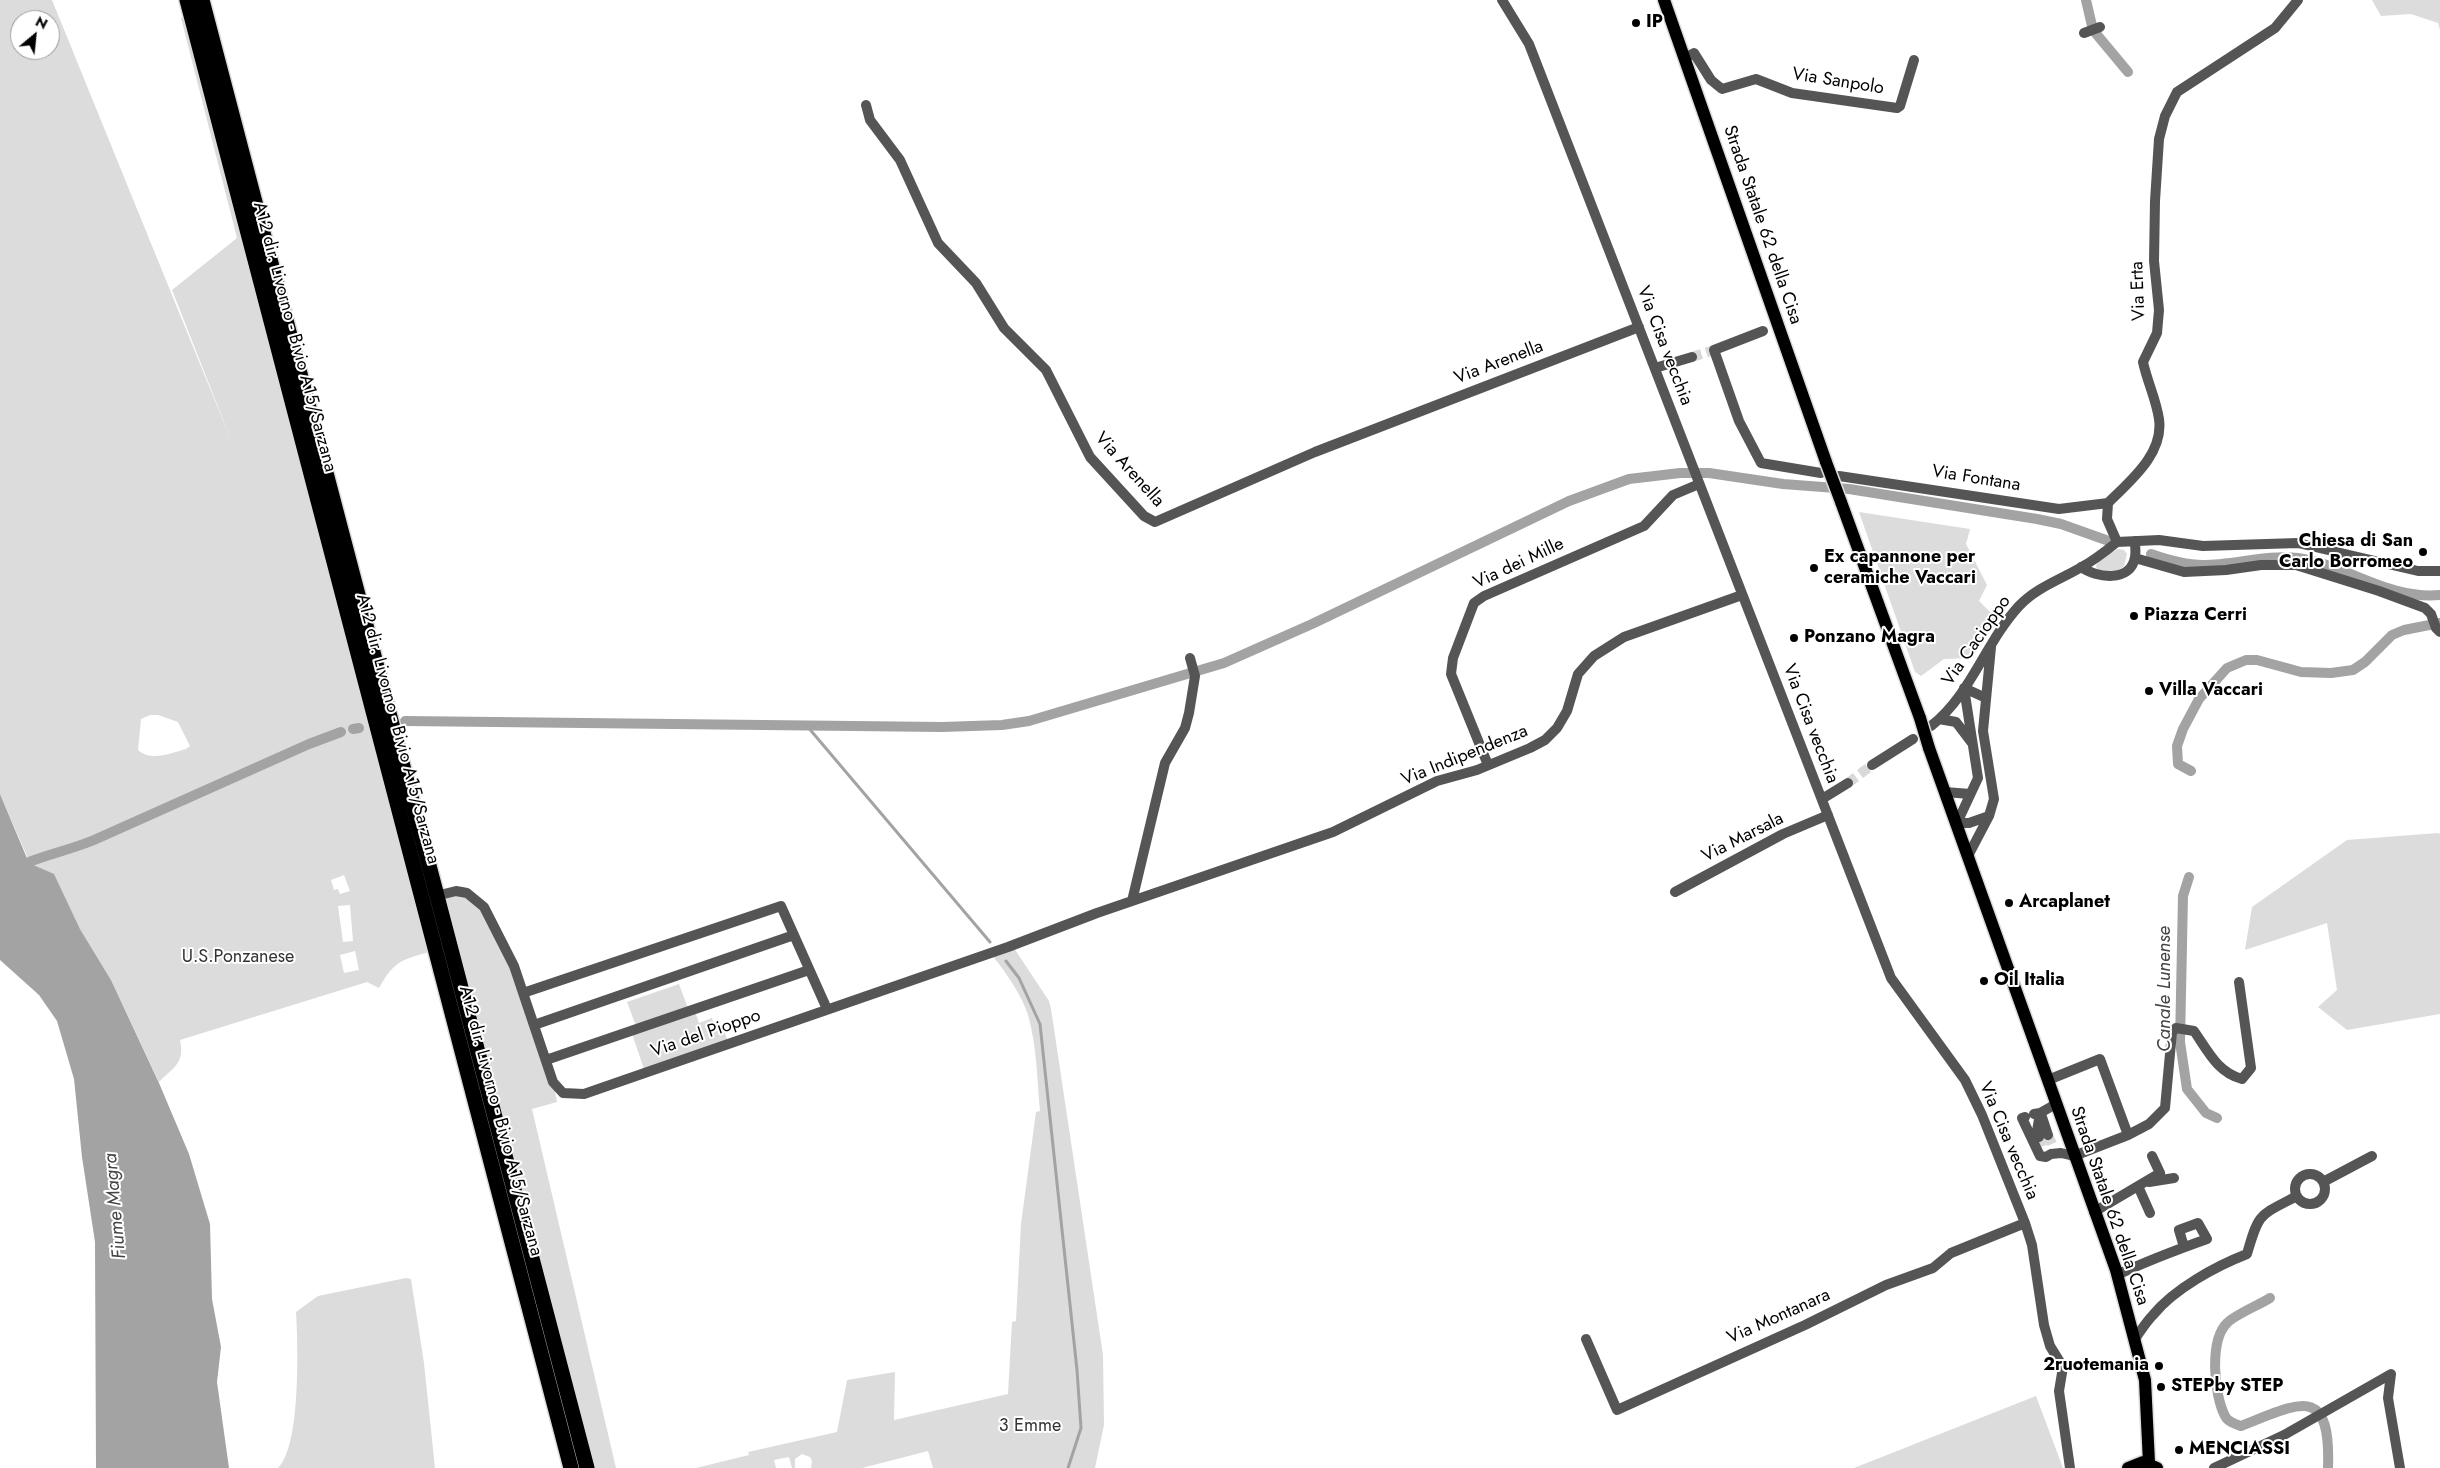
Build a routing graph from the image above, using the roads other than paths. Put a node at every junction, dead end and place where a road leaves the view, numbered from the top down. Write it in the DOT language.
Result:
graph roads {
  1 [pos="186,0"];
  2 [pos="202,0"];
  3 [pos="1502,0"];
  4 [pos="1664,0"];
  5 [pos="2298,0"];
  6 [pos="2100,27"];
  7 [pos="2084,33"];
  8 [pos="1685,58"];
  9 [pos="1914,60"];
  10 [pos="866,105"];
  11 [pos="1639,326"];
  12 [pos="1763,331"];
  13 [pos="1692,357"];
  14 [pos="1655,368"];
  15 [pos="1824,468"];
  16 [pos="1839,476"];
  17 [pos="1698,481"];
  18 [pos="2108,503"];
  19 [pos="2135,541"];
  20 [pos="2117,542"];
  21 [pos="2135,558"];
  22 [pos="2082,567"];
  23 [pos="2440,570"];
  24 [pos="1742,595"];
  25 [pos="2438,630"];
  26 [pos="1991,646"];
  27 [pos="1191,661"];
  28 [pos="1964,688"];
  29 [pos="1986,698"];
  30 [pos="1913,739"];
  31 [pos="1974,746"];
  32 [pos="1488,765"];
  33 [pos="1872,765"];
  34 [pos="1848,783"];
  35 [pos="1945,792"];
  36 [pos="1970,794"];
  37 [pos="1822,799"];
  38 [pos="1828,815"];
  39 [pos="1989,816"];
  40 [pos="1957,823"];
  41 [pos="1968,856"];
  42 [pos="1675,892"];
  43 [pos="440,895"];
  44 [pos="1132,901"];
  45 [pos="1097,913"];
  46 [pos="794,935"];
  47 [pos="809,970"];
  48 [pos="2239,982"];
  49 [pos="523,993"];
  50 [pos="827,1009"];
  51 [pos="534,1026"];
  52 [pos="546,1060"];
  53 [pos="2048,1080"];
  54 [pos="2056,1104"];
  55 [pos="2033,1115"];
  56 [pos="2128,1135"];
  57 [pos="2046,1149"];
  58 [pos="2074,1156"];
  59 [pos="2152,1156"];
  60 [pos="2372,1156"];
  61 [pos="2174,1178"];
  62 [pos="2324,1182"];
  63 [pos="2141,1185"];
  64 [pos="2297,1196"];
  65 [pos="2094,1212"];
  66 [pos="2150,1213"];
  67 [pos="2024,1223"];
  68 [pos="2184,1247"];
  69 [pos="2117,1275"];
  70 [pos="1586,1339"];
  71 [pos="2134,1340"];
  72 [pos="2153,1465"];
  73 [pos="2221,1466"];
  74 [pos="571,1468"];
  75 [pos="587,1468"];
  76 [pos="2070,1468"];
  77 [pos="2128,1468"];
  78 [pos="2400,1468"];
  1 -- 74 [label="highway, A12 dir. Livorno - Bivio A15/Sarzana"];
  2 -- 75 [label="highway"];
  3 -- 11 [label="street, Via Cisa vecchia"];
  4 -- 8 [label="main road, Strada Statale 62 della Cisa"];
  5 -- 18 [label="street, Via Erta"];
  6 -- 7 [label="street"];
  8 -- 9 [label="street, Via Sanpolo"];
  8 -- 15 [label="main road, Strada Statale 62 della Cisa"];
  10 -- 11 [label="street, Via Arenella"];
  11 -- 14 [label="street, Via Cisa vecchia"];
  12 -- 15 [label="street"];
  13 -- 14 [label="street"];
  14 -- 17 [label="street, Via Cisa vecchia"];
  15 -- 35 [label="main road, Strada Statale 62 della Cisa, bridge"];
  16 -- 18 [label="street, Via Fontana"];
  17 -- 24 [label="street, Via Cisa vecchia"];
  17 -- 32 [label="street, Via dei Mille"];
  18 -- 20 [label="street"];
  19 -- 20 [label="street"];
  19 -- 21 [label="street"];
  19 -- 23 [label="street"];
  20 -- 22 [label="street"];
  21 -- 22 [label="street"];
  21 -- 25 [label="street"];
  22 -- 26 [label="street, Via Cacioppo"];
  24 -- 32 [label="street, Via Indipendenza"];
  24 -- 37 [label="street, Via Cisa vecchia"];
  26 -- 28 [label="street, Via Cacioppo"];
  26 -- 29 [label="street"];
  27 -- 44 [label="street"];
  28 -- 29 [label="street"];
  28 -- 31 [label="street"];
  28 -- 31 [label="street, Via Cacioppo"];
  29 -- 39 [label="street"];
  30 -- 33 [label="street"];
  31 -- 36 [label="street"];
  32 -- 44 [label="street, Via Indipendenza"];
  34 -- 37 [label="street"];
  35 -- 36 [label="street"];
  35 -- 40 [label="main road, Strada Statale 62 della Cisa"];
  36 -- 40 [label="street"];
  37 -- 38 [label="street, Via Cisa vecchia"];
  38 -- 42 [label="street, Via Marsala"];
  38 -- 67 [label="street, Via Cisa vecchia"];
  39 -- 40 [label="street"];
  39 -- 41 [label="street"];
  40 -- 41 [label="main road, Strada Statale 62 della Cisa"];
  41 -- 53 [label="main road, Strada Statale 62 della Cisa"];
  43 -- 49 [label="street, Via del Pioppo"];
  44 -- 45 [label="street, Via Indipendenza"];
  45 -- 50 [label="street, Via del Pioppo"];
  46 -- 47 [label="street"];
  46 -- 49 [label="street"];
  46 -- 51 [label="street"];
  47 -- 50 [label="street"];
  47 -- 52 [label="street"];
  48 -- 56 [label="street"];
  49 -- 51 [label="street, Via del Pioppo"];
  50 -- 52 [label="street, Via del Pioppo"];
  51 -- 52 [label="street, Via del Pioppo"];
  53 -- 54 [label="main road, Strada Statale 62 della Cisa"];
  53 -- 56 [label="street"];
  54 -- 55 [label="street"];
  54 -- 58 [label="main road, Strada Statale 62 della Cisa"];
  55 -- 57 [label="street"];
  55 -- 57 [label="street"];
  56 -- 58 [label="street"];
  57 -- 58 [label="street"];
  58 -- 65 [label="main road, Strada Statale 62 della Cisa"];
  59 -- 63 [label="street"];
  60 -- 62 [label="street"];
  61 -- 63 [label="street"];
  62 -- 64 [label="street"];
  62 -- 64 [label="street"];
  63 -- 65 [label="street"];
  63 -- 66 [label="street"];
  64 -- 71 [label="street"];
  65 -- 69 [label="main road, Strada Statale 62 della Cisa"];
  67 -- 70 [label="street, Via Montanara"];
  67 -- 76 [label="street, Via Cisa vecchia"];
  68 -- 69 [label="street"];
  69 -- 71 [label="main road, Strada Statale 62 della Cisa"];
  71 -- 72 [label="main road, Strada Statale 62 della Cisa"];
  72 -- 77 [label="main road, Strada Statale 62 della Cisa"];
  73 -- 78 [label="street"];
}
